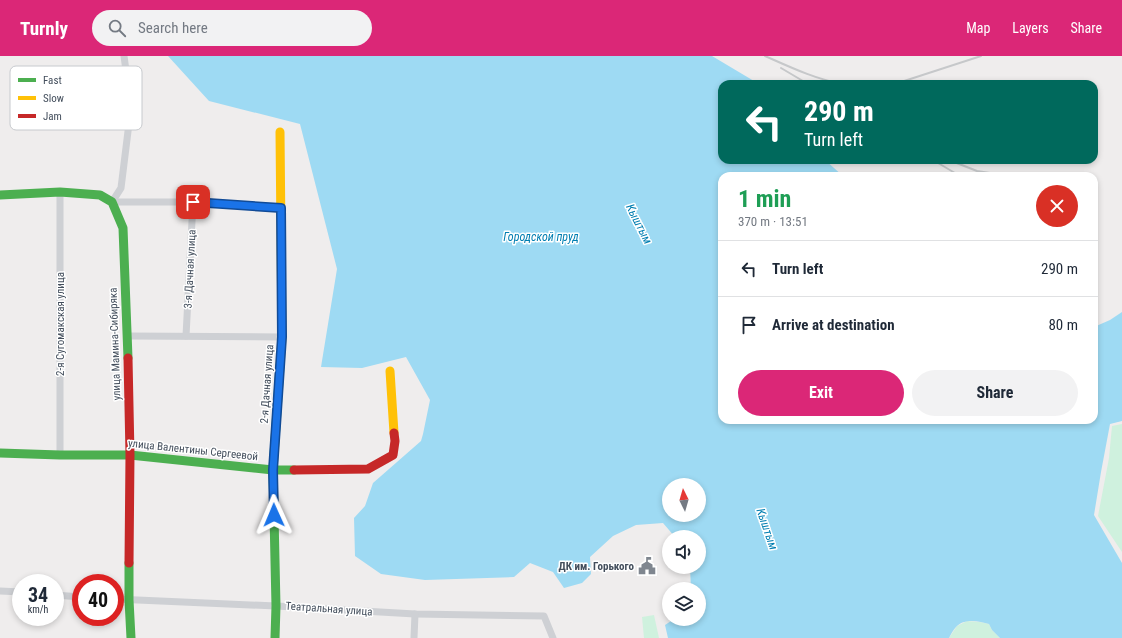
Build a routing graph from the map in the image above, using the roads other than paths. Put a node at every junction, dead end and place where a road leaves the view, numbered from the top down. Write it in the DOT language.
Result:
graph roads {
  1 [pos="124,56"];
  2 [pos="125,66"];
  3 [pos="128,130"];
  4 [pos="280,132"];
  5 [pos="60,192"];
  6 [pos="0,196"];
  7 [pos="112,202"];
  8 [pos="193,202"];
  9 [pos="281,208"];
  10 [pos="128,336"];
  11 [pos="186,336"];
  12 [pos="282,337"];
  13 [pos="390,372"];
  14 [pos="0,453"];
  15 [pos="60,455"];
  16 [pos="130,455"];
  17 [pos="273,470"];
  18 [pos="0,591"];
  19 [pos="12,592"];
  20 [pos="124,600"];
  21 [pos="129,600"];
  22 [pos="276,606"];
  23 [pos="415,614"];
  24 [pos="131,638"];
  25 [pos="275,638"];
  26 [pos="414,638"];
  27 [pos="553,638"];
  1 -- 2 [label="street"];
  3 -- 7 [label="street"];
  4 -- 9 [label="street, 2-я Дачная улица"];
  5 -- 6 [label="street"];
  5 -- 7 [label="street"];
  5 -- 15 [label="street, 2-я Сугомакская улица"];
  7 -- 8 [label="street"];
  7 -- 10 [label="street, улица Мамина-Сибиряка"];
  8 -- 9 [label="street"];
  8 -- 11 [label="street, 3-я Дачная улица"];
  9 -- 12 [label="street, 2-я Дачная улица"];
  10 -- 11 [label="street"];
  10 -- 16 [label="street, улица Мамина-Сибиряка"];
  11 -- 12 [label="street"];
  12 -- 17 [label="street, 2-я Дачная улица"];
  13 -- 17 [label="street, улица Валентины Сергеевой"];
  14 -- 15 [label="street, улица Валентины Сергеевой"];
  15 -- 16 [label="street, улица Валентины Сергеевой"];
  16 -- 17 [label="street, улица Валентины Сергеевой"];
  16 -- 21 [label="street, улица Мамина-Сибиряка"];
  17 -- 22 [label="street, 2-я Дачная улица"];
  18 -- 19 [label="street"];
  20 -- 21 [label="street, Театральная улица"];
  21 -- 22 [label="street, Театральная улица"];
  21 -- 24 [label="street, улица Мамина-Сибиряка"];
  22 -- 23 [label="street, Театральная улица"];
  22 -- 25 [label="street, 2-я Дачная улица"];
  23 -- 26 [label="street"];
  23 -- 27 [label="street, Театральная улица"];
}
